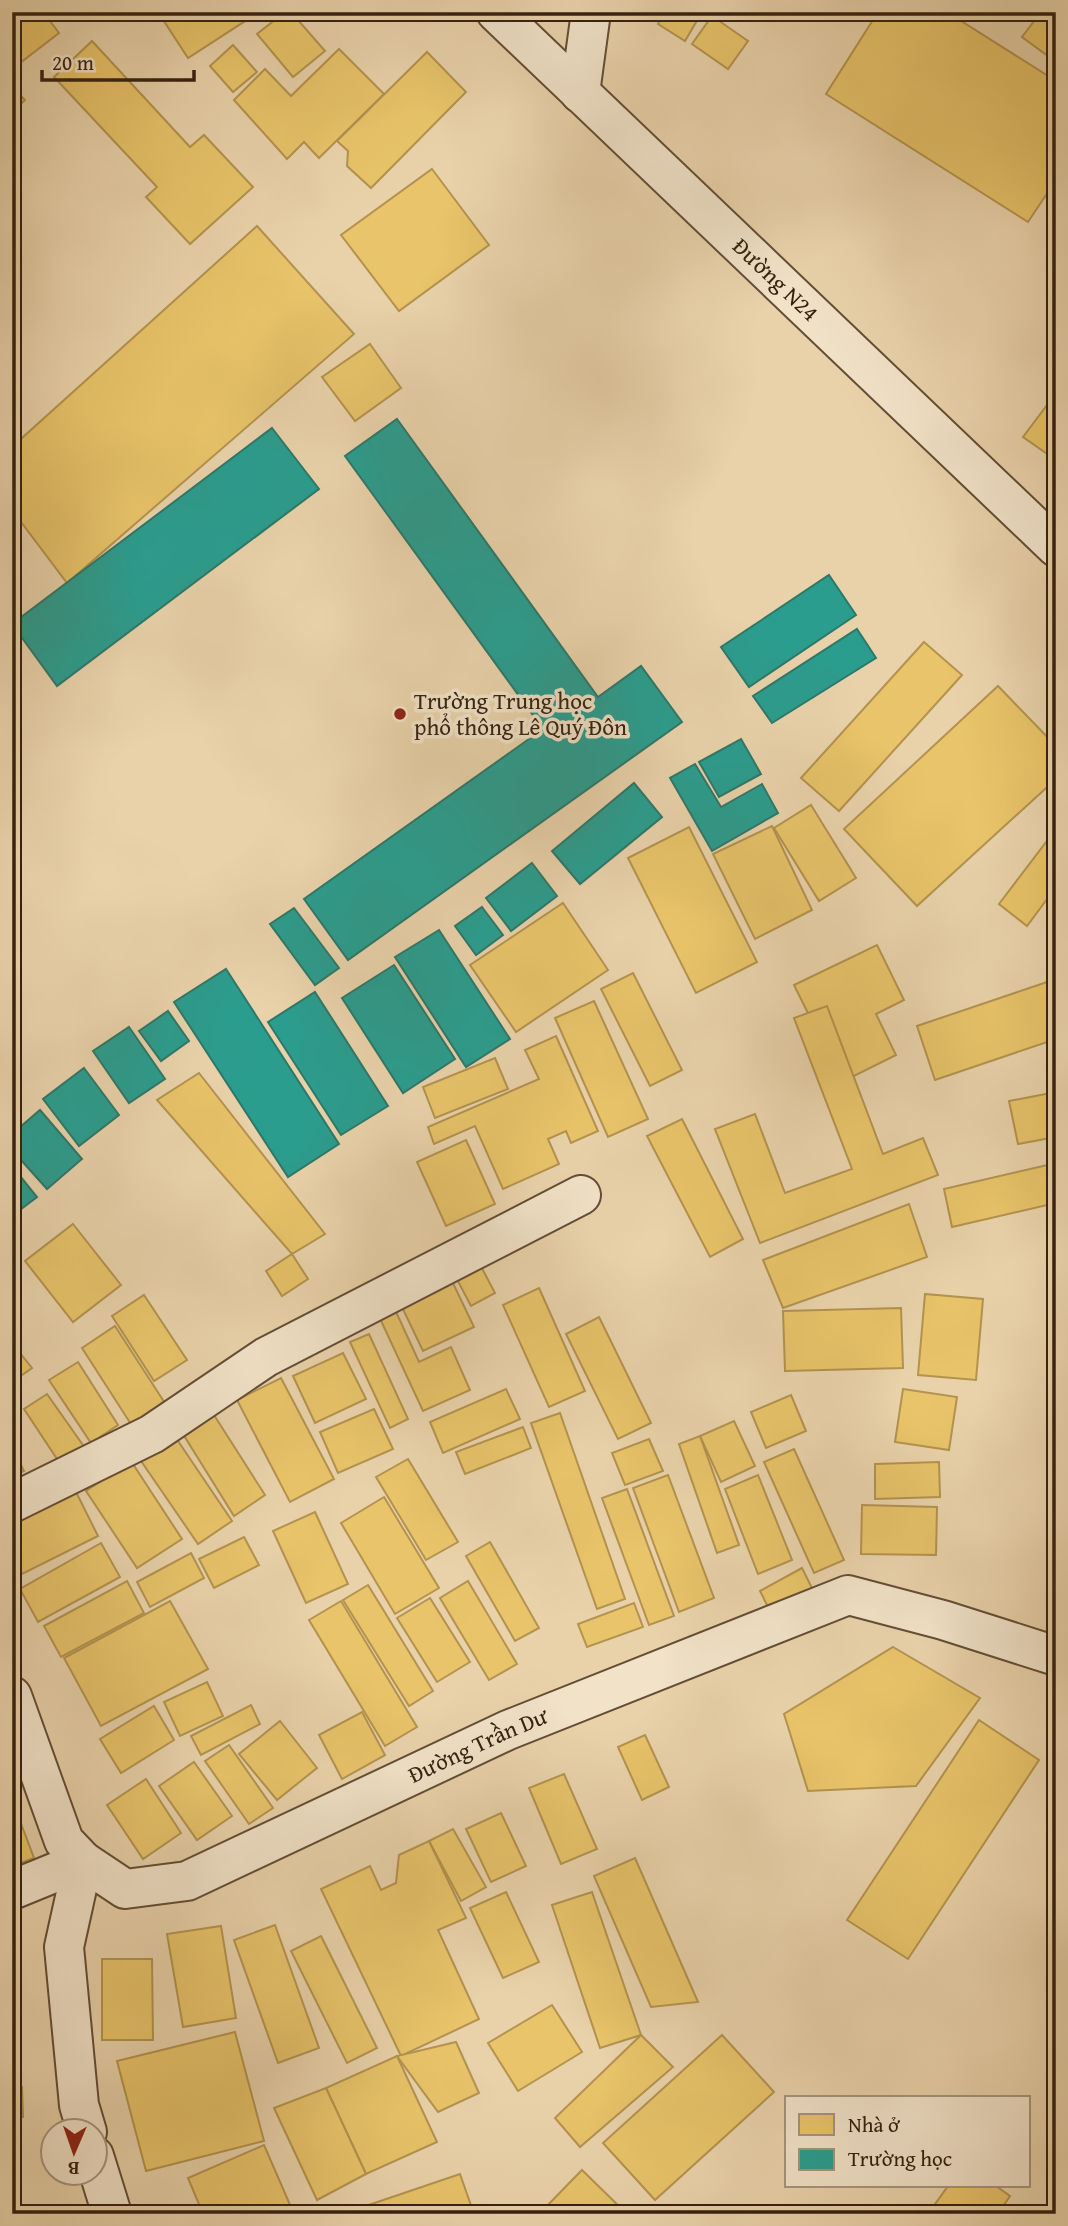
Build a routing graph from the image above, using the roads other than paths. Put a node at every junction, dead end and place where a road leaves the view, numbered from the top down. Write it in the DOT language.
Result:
graph roads {
  1 [pos="496,12"];
  2 [pos="591,12"];
  3 [pos="580,93"];
  4 [pos="1056,547"];
  5 [pos="580,1195"];
  6 [pos="12,1503"];
  7 [pos="1056,1656"];
  8 [pos="12,1696"];
  9 [pos="83,1861"];
  10 [pos="12,1890"];
  11 [pos="83,2118"];
  12 [pos="104,2188"];
  13 [pos="112,2214"];
  1 -- 3 [label="street, Đường N24"];
  2 -- 3 [label="street"];
  3 -- 4 [label="street, Đường N24"];
  5 -- 6 [label="street"];
  7 -- 9 [label="street, Đường Trần Dư"];
  8 -- 9 [label="street, Đường Trần Dư"];
  9 -- 10 [label="street"];
  9 -- 11 [label="street"];
  12 -- 13 [label="street"];
}
